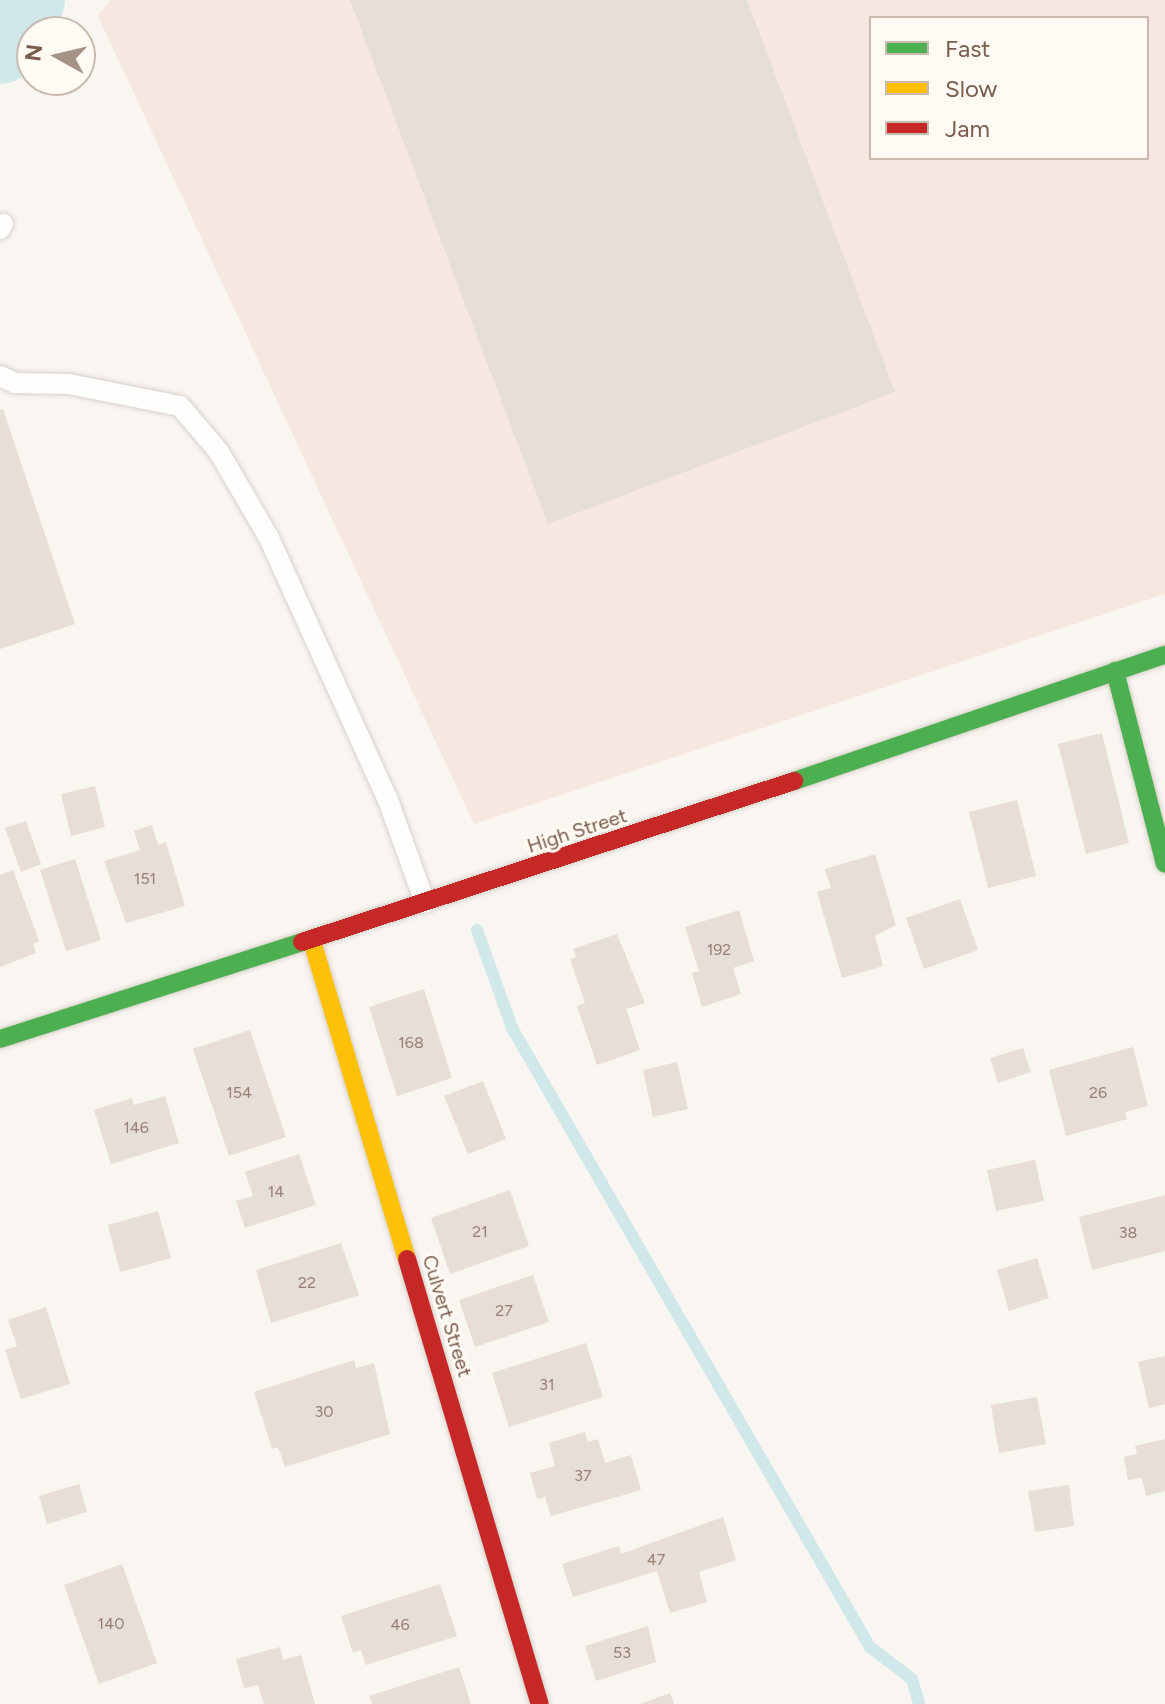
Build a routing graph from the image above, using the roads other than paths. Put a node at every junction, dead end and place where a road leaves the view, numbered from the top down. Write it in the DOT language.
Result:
graph roads {
  1 [pos="0,376"];
  2 [pos="1165,655"];
  3 [pos="1115,671"];
  4 [pos="1165,864"];
  5 [pos="425,903"];
  6 [pos="312,941"];
  7 [pos="0,1039"];
  8 [pos="540,1704"];
  1 -- 5 [label="lane"];
  2 -- 3 [label="street, High Street"];
  3 -- 4 [label="street"];
  3 -- 5 [label="street, High Street"];
  5 -- 6 [label="street, High Street"];
  6 -- 7 [label="street, High Street"];
  6 -- 8 [label="street, Culvert Street"];
}
